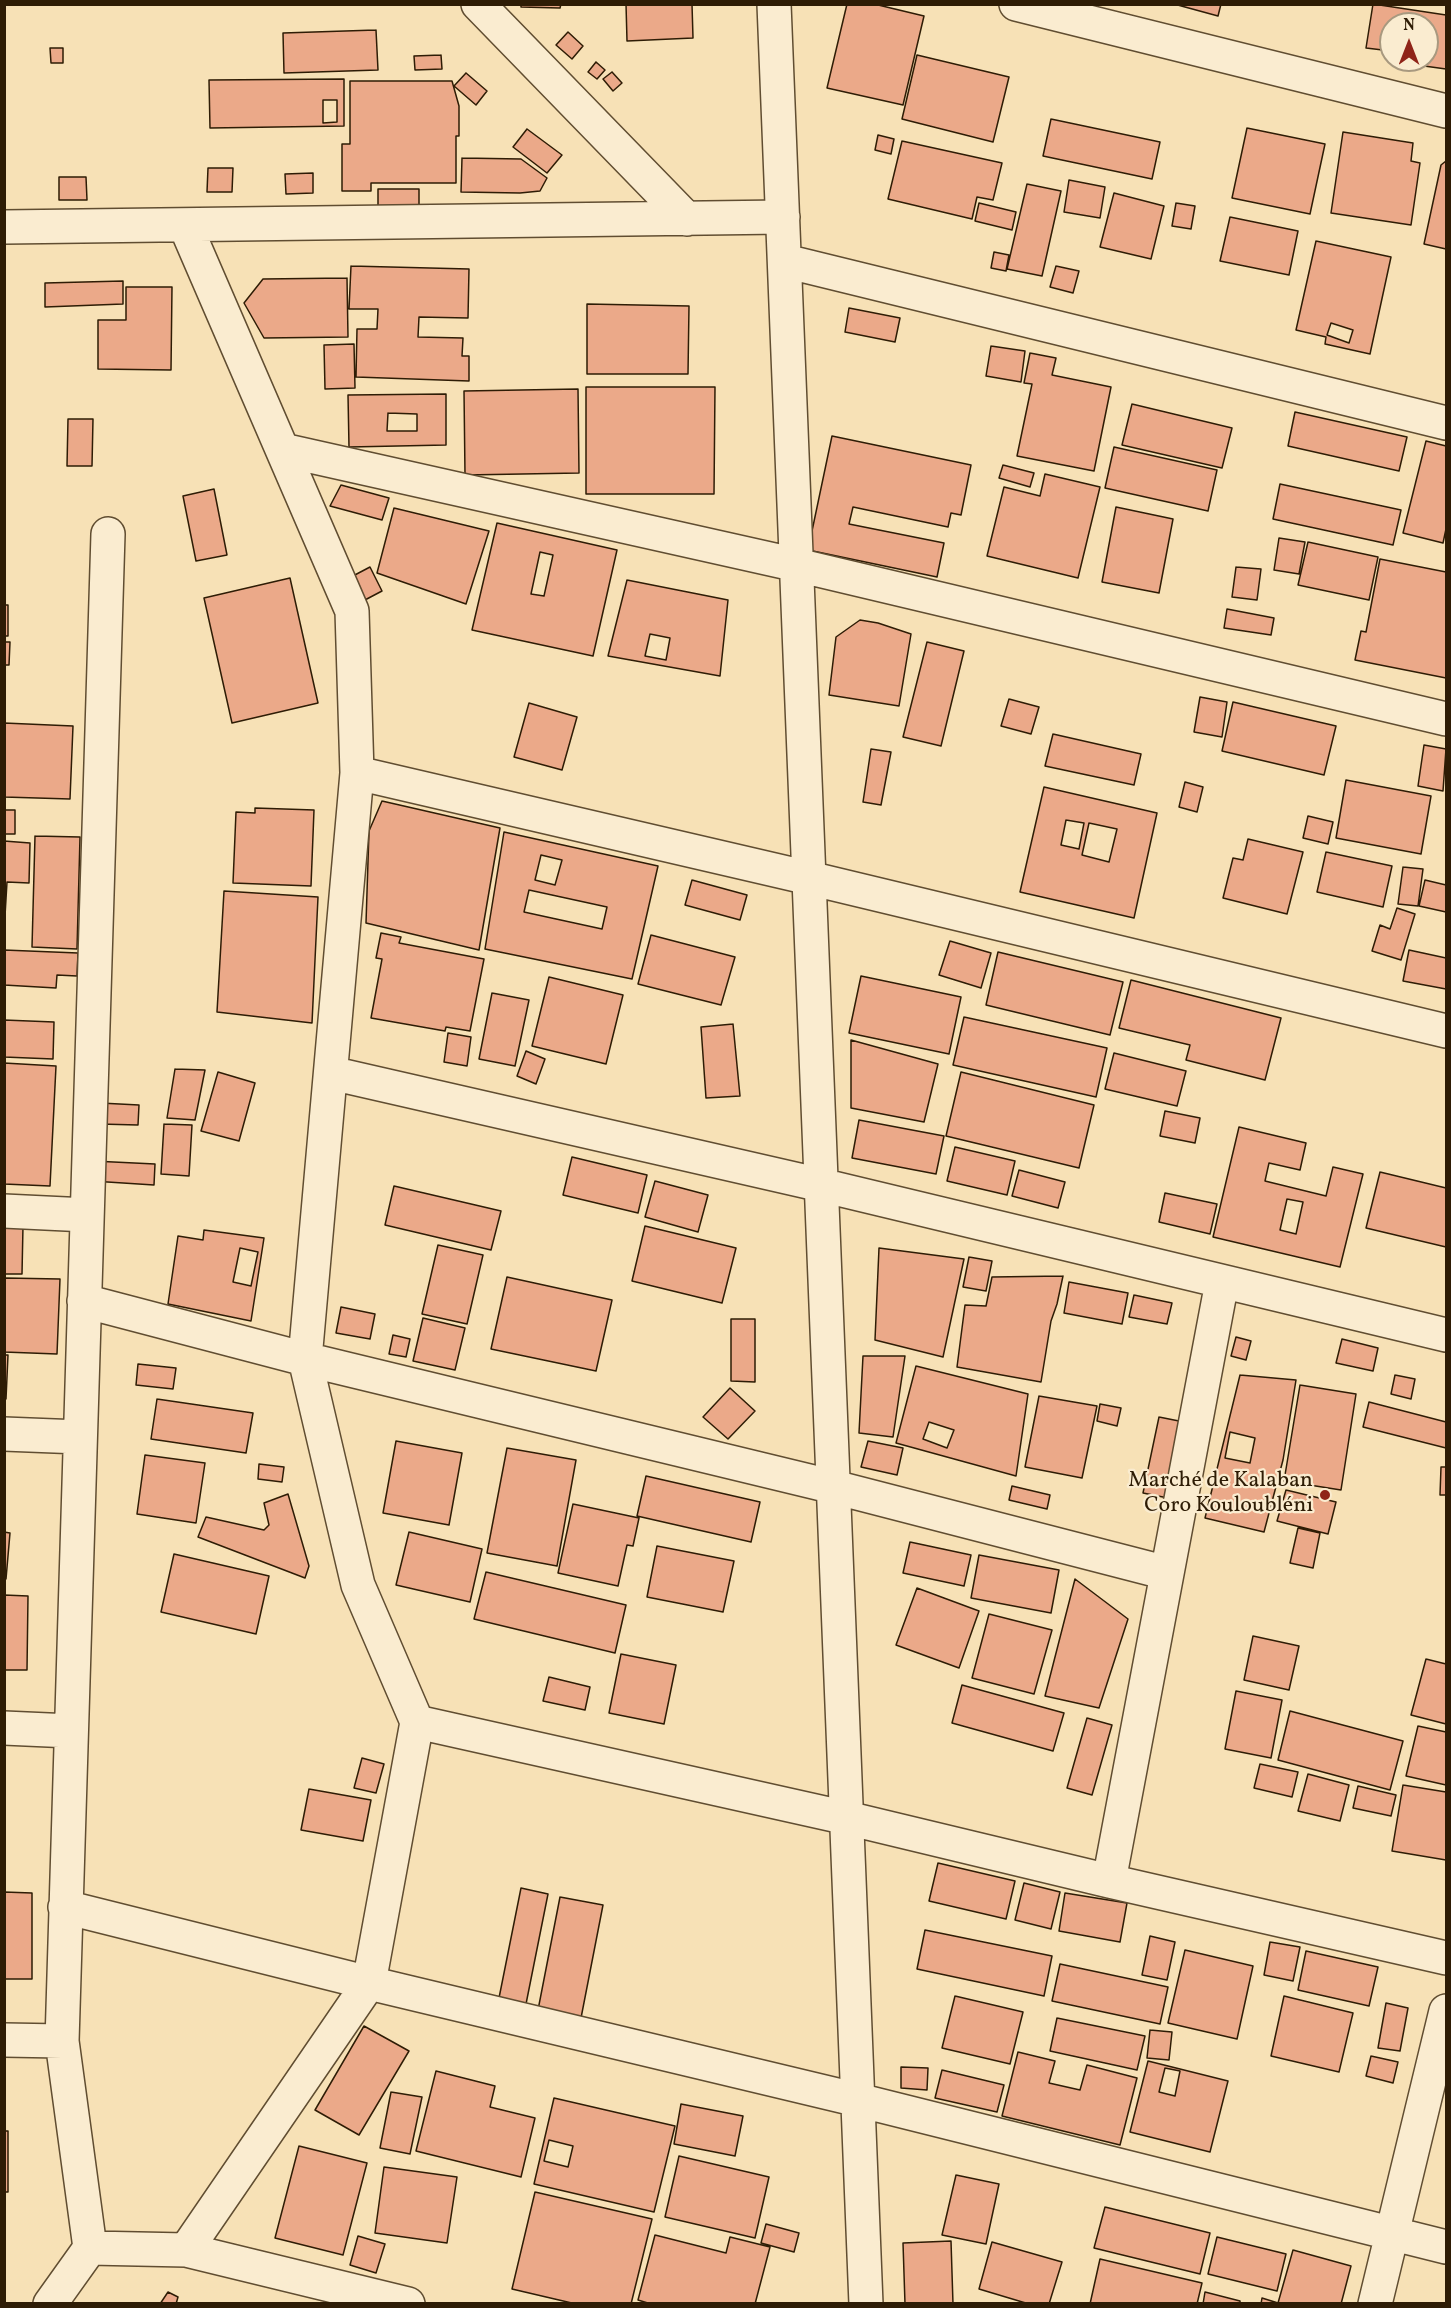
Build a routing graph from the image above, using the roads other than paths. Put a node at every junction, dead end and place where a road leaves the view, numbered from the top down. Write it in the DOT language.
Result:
graph roads {
  1 [pos="478,4"];
  2 [pos="774,4"];
  3 [pos="1016,4"];
  4 [pos="1057,10"];
  5 [pos="1446,111"];
  6 [pos="783,217"];
  7 [pos="687,219"];
  8 [pos="184,225"];
  9 [pos="4,227"];
  10 [pos="784,261"];
  11 [pos="1446,423"];
  12 [pos="283,450"];
  13 [pos="108,534"];
  14 [pos="797,565"];
  15 [pos="1446,719"];
  16 [pos="357,773"];
  17 [pos="810,878"];
  18 [pos="1446,1031"];
  19 [pos="331,1073"];
  20 [pos="821,1185"];
  21 [pos="4,1212"];
  22 [pos="87,1215"];
  23 [pos="1222,1282"];
  24 [pos="84,1301"];
  25 [pos="1446,1335"];
  26 [pos="305,1359"];
  27 [pos="4,1434"];
  28 [pos="80,1437"];
  29 [pos="834,1487"];
  30 [pos="1167,1573"];
  31 [pos="417,1722"];
  32 [pos="4,1728"];
  33 [pos="71,1731"];
  34 [pos="847,1818"];
  35 [pos="1108,1881"];
  36 [pos="65,1906"];
  37 [pos="1446,1958"];
  38 [pos="369,1983"];
  39 [pos="1446,2011"];
  40 [pos="4,2040"];
  41 [pos="62,2041"];
  42 [pos="858,2100"];
  43 [pos="1392,2234"];
  44 [pos="1446,2247"];
  45 [pos="90,2248"];
  46 [pos="186,2250"];
  47 [pos="50,2304"];
  48 [pos="408,2304"];
  49 [pos="866,2304"];
  50 [pos="1375,2304"];
  1 -- 7 [label="street"];
  2 -- 6 [label="street"];
  3 -- 4 [label="street"];
  4 -- 5 [label="street"];
  6 -- 7 [label="street"];
  6 -- 10 [label="street"];
  7 -- 8 [label="street"];
  8 -- 9 [label="street"];
  8 -- 12 [label="street"];
  10 -- 11 [label="street"];
  10 -- 14 [label="street"];
  12 -- 14 [label="street"];
  12 -- 16 [label="street"];
  13 -- 22 [label="street"];
  14 -- 15 [label="street"];
  14 -- 17 [label="street"];
  16 -- 17 [label="street"];
  16 -- 19 [label="street"];
  17 -- 18 [label="street"];
  17 -- 20 [label="street"];
  19 -- 20 [label="street"];
  19 -- 26 [label="street"];
  20 -- 23 [label="street"];
  20 -- 29 [label="street"];
  21 -- 22 [label="street"];
  22 -- 24 [label="street"];
  23 -- 25 [label="street"];
  23 -- 30 [label="street"];
  24 -- 26 [label="street"];
  24 -- 28 [label="street"];
  26 -- 29 [label="street"];
  26 -- 31 [label="street"];
  27 -- 28 [label="street"];
  28 -- 33 [label="street"];
  29 -- 30 [label="street"];
  29 -- 34 [label="street"];
  30 -- 35 [label="street"];
  31 -- 34 [label="street"];
  31 -- 38 [label="street"];
  32 -- 33 [label="street"];
  33 -- 36 [label="street"];
  34 -- 35 [label="street"];
  34 -- 42 [label="street"];
  35 -- 37 [label="street"];
  36 -- 38 [label="street"];
  36 -- 41 [label="street"];
  38 -- 42 [label="street"];
  38 -- 46 [label="street"];
  39 -- 43 [label="street"];
  40 -- 41 [label="street"];
  41 -- 45 [label="street"];
  42 -- 43 [label="street"];
  42 -- 49 [label="street"];
  43 -- 44 [label="street"];
  43 -- 50 [label="street"];
  45 -- 46 [label="street"];
  45 -- 47 [label="street"];
  46 -- 48 [label="street"];
}
